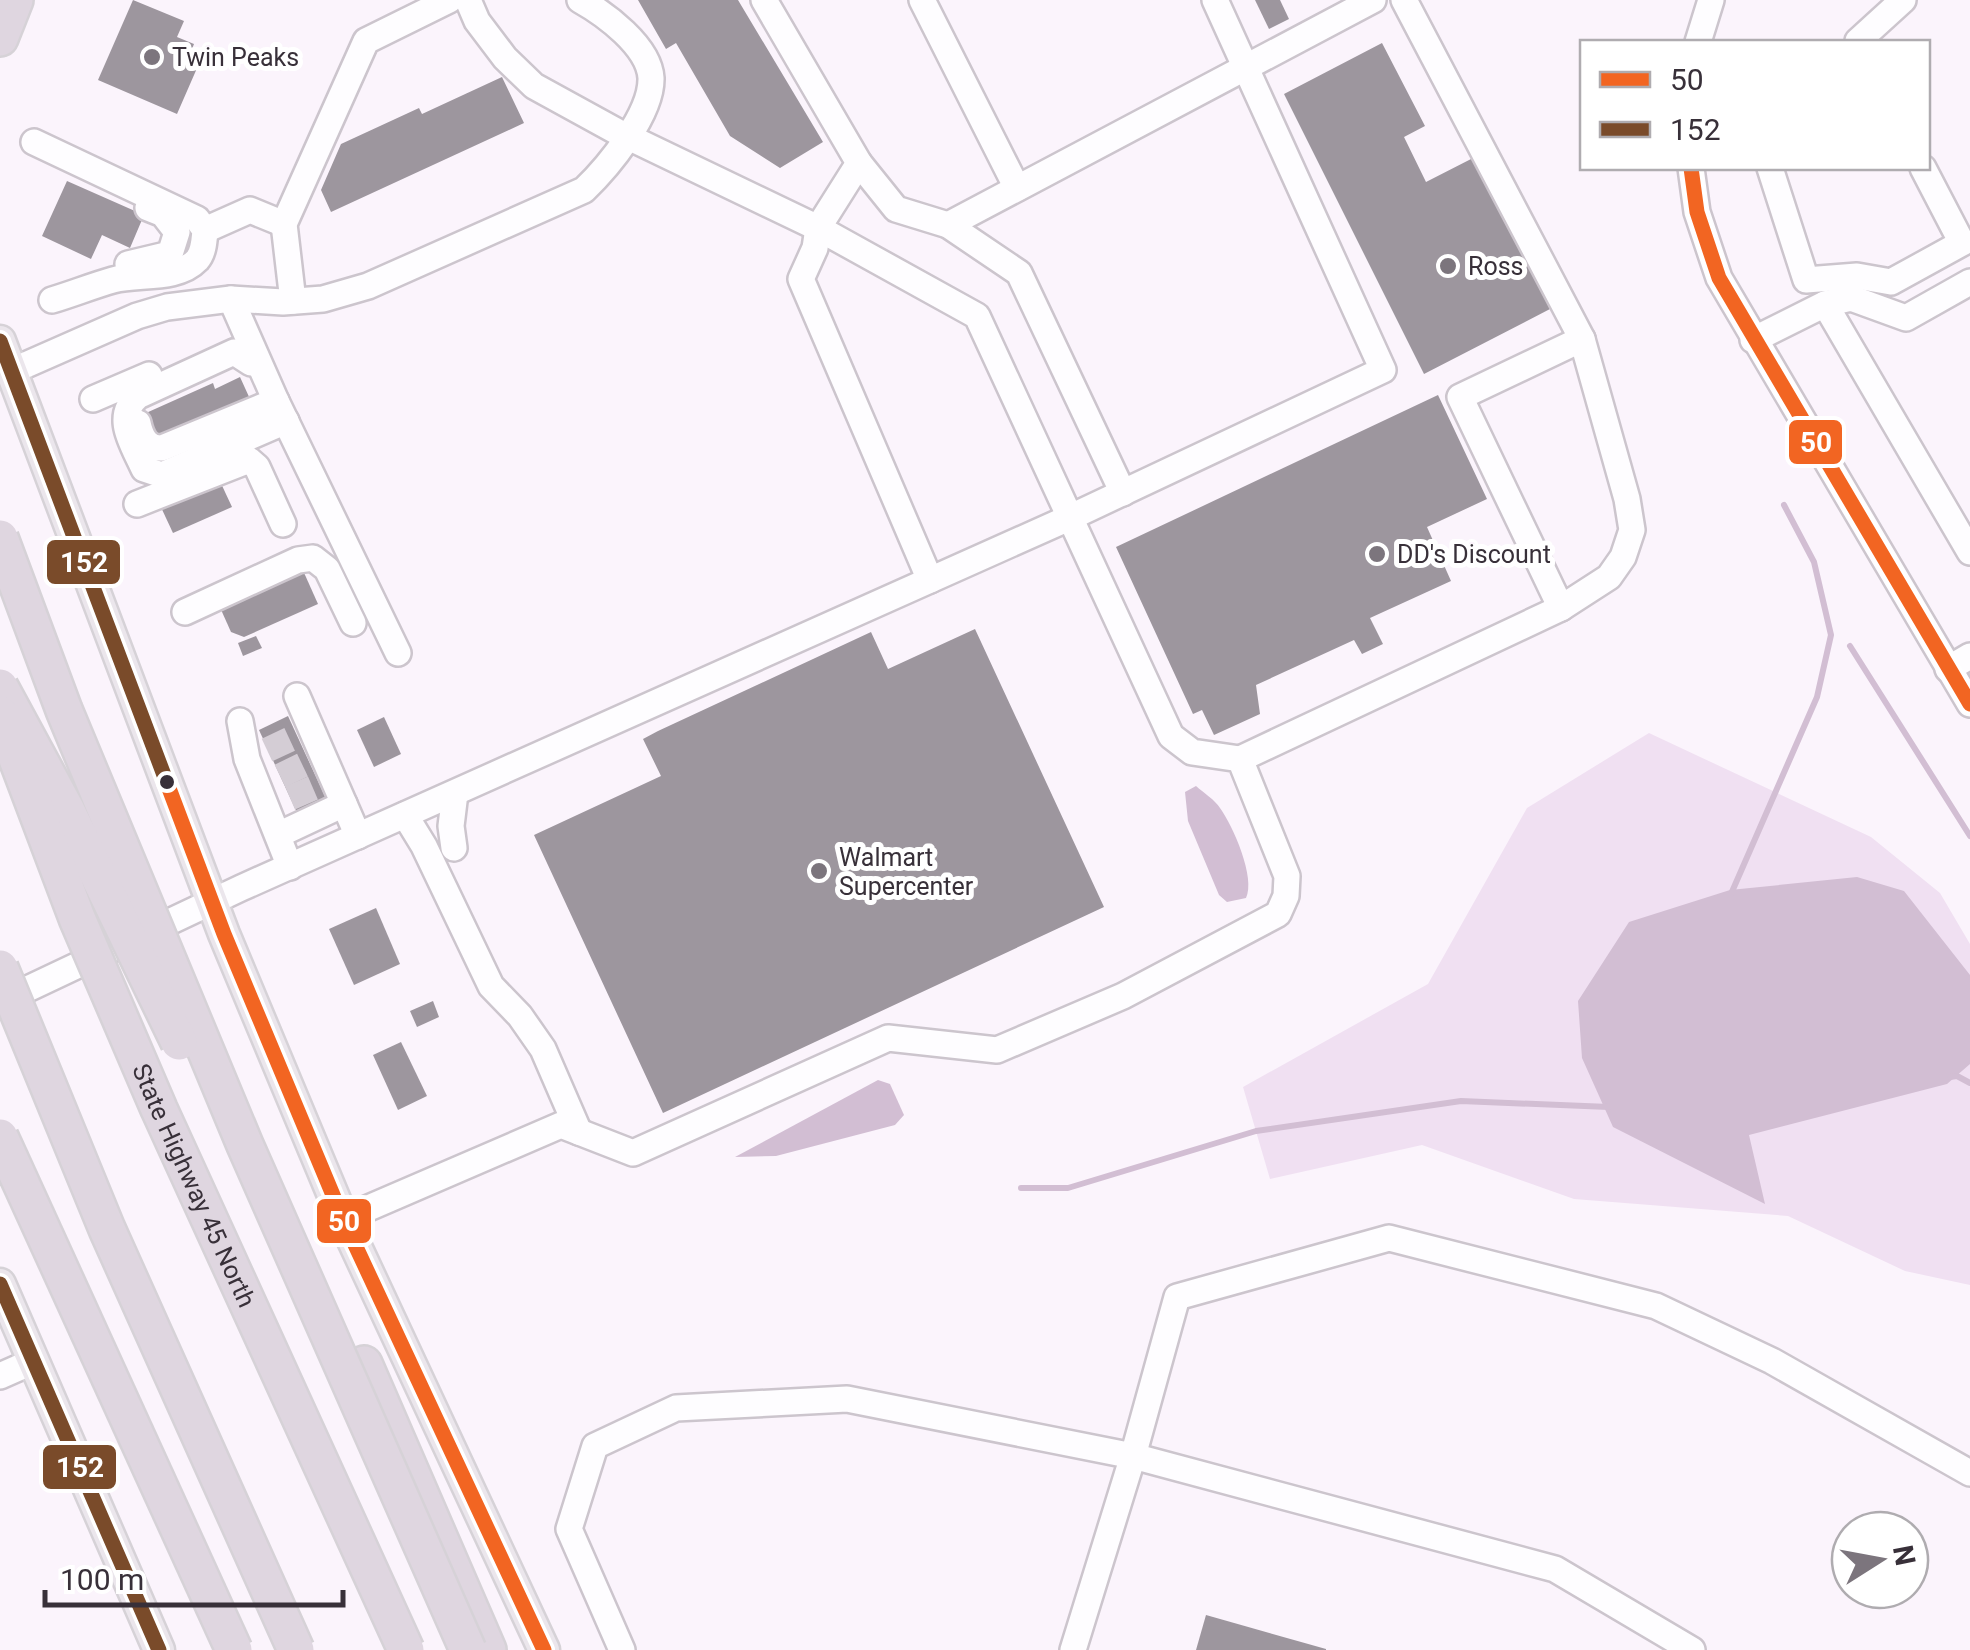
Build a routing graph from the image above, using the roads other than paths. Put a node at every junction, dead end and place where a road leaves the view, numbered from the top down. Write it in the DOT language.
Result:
graph roads {
  1 [pos="15,0"];
  2 [pos="448,0"];
  3 [pos="468,0"];
  4 [pos="580,0"];
  5 [pos="764,0"];
  6 [pos="922,0"];
  7 [pos="1215,0"];
  8 [pos="1373,0"];
  9 [pos="1404,0"];
  10 [pos="1711,0"];
  11 [pos="1904,0"];
  12 [pos="0,38"];
  13 [pos="1699,40"];
  14 [pos="1859,40"];
  15 [pos="1248,69"];
  16 [pos="627,136"];
  17 [pos="860,164"];
  18 [pos="1691,170"];
  19 [pos="1771,170"];
  20 [pos="1924,170"];
  21 [pos="1017,188"];
  22 [pos="284,224"];
  23 [pos="948,225"];
  24 [pos="818,228"];
  25 [pos="205,230"];
  26 [pos="1970,282"];
  27 [pos="231,299"];
  28 [pos="293,301"];
  29 [pos="1825,304"];
  30 [pos="244,330"];
  31 [pos="1582,339"];
  32 [pos="1753,340"];
  33 [pos="0,341"];
  34 [pos="258,370"];
  35 [pos="12,371"];
  36 [pos="93,399"];
  37 [pos="281,411"];
  38 [pos="1123,493"];
  39 [pos="137,504"];
  40 [pos="1071,517"];
  41 [pos="283,524"];
  42 [pos="0,538"];
  43 [pos="1970,552"];
  44 [pos="930,580"];
  45 [pos="1560,608"];
  46 [pos="185,612"];
  47 [pos="353,624"];
  48 [pos="398,653"];
  49 [pos="1959,662"];
  50 [pos="0,686"];
  51 [pos="298,696"];
  52 [pos="1970,704"];
  53 [pos="0,714"];
  54 [pos="240,722"];
  55 [pos="1240,759"];
  56 [pos="455,793"];
  57 [pos="344,804"];
  58 [pos="404,815"];
  59 [pos="278,835"];
  60 [pos="358,836"];
  61 [pos="454,848"];
  62 [pos="290,866"];
  63 [pos="212,903"];
  64 [pos="0,968"];
  65 [pos="0,1002"];
  66 [pos="579,1132"];
  67 [pos="0,1134"];
  68 [pos="343,1219"];
  69 [pos="0,1284"];
  70 [pos="34,1361"];
  71 [pos="0,1376"];
  72 [pos="1133,1456"];
  73 [pos="1970,1473"];
  74 [pos="159,1650"];
  75 [pos="225,1650"];
  76 [pos="234,1650"];
  77 [pos="296,1650"];
  78 [pos="406,1650"];
  79 [pos="468,1650"];
  80 [pos="488,1650"];
  81 [pos="544,1650"];
  82 [pos="622,1650"];
  83 [pos="1073,1650"];
  84 [pos="1692,1650"];
  1 -- 12 [label="highway"];
  2 -- 22 [label="street"];
  3 -- 16 [label="street"];
  4 -- 16 [label="street"];
  5 -- 17 [label="street"];
  6 -- 21 [label="street"];
  7 -- 15 [label="street"];
  8 -- 15 [label="street"];
  9 -- 31 [label="street"];
  10 -- 13 [label="street"];
  11 -- 14 [label="street"];
  15 -- 21 [label="street"];
  15 -- 38 [label="street"];
  16 -- 24 [label="street"];
  16 -- 28 [label="street"];
  17 -- 23 [label="street"];
  17 -- 24 [label="street"];
  18 -- 32 [label="street"];
  19 -- 20 [label="street"];
  21 -- 23 [label="street"];
  22 -- 25 [label="street"];
  22 -- 28 [label="street"];
  23 -- 38 [label="street"];
  24 -- 40 [label="street"];
  24 -- 44 [label="street"];
  25 -- 25 [label="street"];
  26 -- 29 [label="street"];
  27 -- 28 [label="street"];
  27 -- 30 [label="street"];
  27 -- 35 [label="street"];
  29 -- 32 [label="street"];
  29 -- 43 [label="street"];
  30 -- 34 [label="street"];
  30 -- 36 [label="street"];
  31 -- 45 [label="street"];
  31 -- 45 [label="street"];
  32 -- 49 [label="street"];
  33 -- 35 [label="main road"];
  34 -- 37 [label="street"];
  34 -- 37 [label="street"];
  35 -- 63 [label="main road"];
  37 -- 48 [label="street"];
  38 -- 40 [label="street"];
  39 -- 41 [label="street"];
  40 -- 44 [label="street"];
  40 -- 55 [label="street"];
  42 -- 79 [label="highway, bridge"];
  44 -- 56 [label="street"];
  45 -- 55 [label="street"];
  46 -- 47 [label="street"];
  49 -- 52 [label="street"];
  50 -- 80 [label="highway, bridge"];
  51 -- 57 [label="street"];
  53 -- 78 [label="highway, State Highway 45 North, bridge"];
  54 -- 59 [label="street"];
  55 -- 66 [label="street"];
  56 -- 58 [label="street"];
  56 -- 61 [label="street"];
  57 -- 59 [label="street"];
  57 -- 60 [label="street"];
  58 -- 60 [label="street"];
  58 -- 66 [label="street"];
  59 -- 62 [label="street"];
  60 -- 62 [label="street"];
  62 -- 63 [label="street"];
  63 -- 65 [label="street"];
  63 -- 68 [label="main road"];
  64 -- 77 [label="highway, bridge"];
  66 -- 68 [label="street"];
  67 -- 75 [label="highway, bridge"];
  67 -- 76 [label="highway, bridge"];
  68 -- 81 [label="main road"];
  69 -- 70 [label="main road"];
  70 -- 71 [label="street"];
  70 -- 74 [label="main road"];
  72 -- 73 [label="street"];
  72 -- 82 [label="street"];
  72 -- 83 [label="street"];
  72 -- 84 [label="street"];
}
